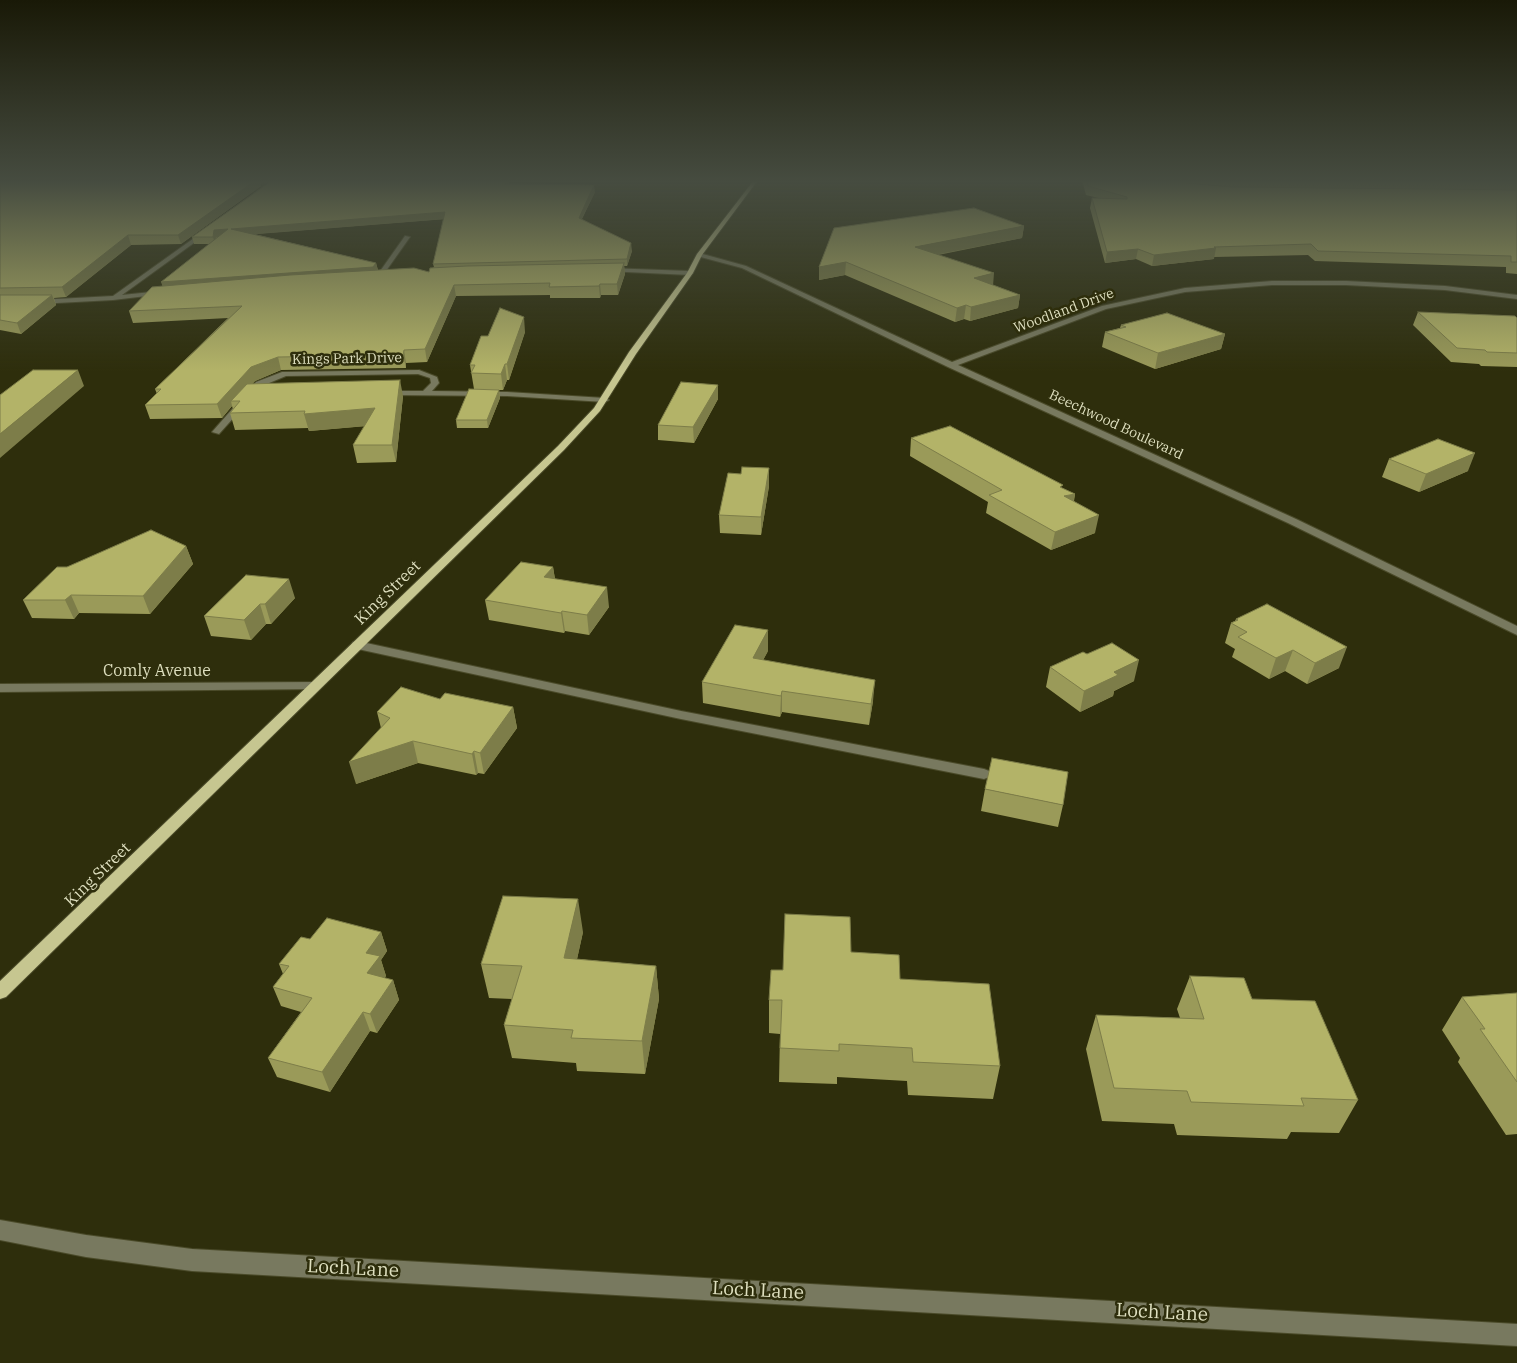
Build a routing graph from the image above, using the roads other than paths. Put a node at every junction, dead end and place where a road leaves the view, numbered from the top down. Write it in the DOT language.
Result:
graph roads {
  1 [pos="189,244"];
  2 [pos="402,244"];
  3 [pos="708,244"];
  4 [pos="699,255"];
  5 [pos="597,270"];
  6 [pos="690,273"];
  7 [pos="379,277"];
  8 [pos="389,277"];
  9 [pos="369,278"];
  10 [pos="165,293"];
  11 [pos="1517,297"];
  12 [pos="114,298"];
  13 [pos="26,302"];
  14 [pos="951,365"];
  15 [pos="426,392"];
  16 [pos="376,393"];
  17 [pos="247,396"];
  18 [pos="257,396"];
  19 [pos="605,400"];
  20 [pos="216,432"];
  21 [pos="1517,631"];
  22 [pos="357,645"];
  23 [pos="315,686"];
  24 [pos="0,688"];
  25 [pos="984,774"];
  26 [pos="0,992"];
  27 [pos="0,1230"];
  28 [pos="1517,1335"];
  1 -- 12 [label="street"];
  2 -- 7 [label="street"];
  3 -- 4 [label="main road, King Street"];
  4 -- 6 [label="main road, King Street"];
  4 -- 14 [label="street, Beechwood Boulevard"];
  5 -- 6 [label="street"];
  6 -- 19 [label="main road, King Street"];
  7 -- 8 [label="street"];
  7 -- 9 [label="street"];
  10 -- 12 [label="street"];
  11 -- 14 [label="street, Woodland Drive"];
  12 -- 13 [label="street"];
  14 -- 21 [label="street, Beechwood Boulevard"];
  15 -- 16 [label="street"];
  15 -- 17 [label="street, Kings Park Drive"];
  15 -- 19 [label="street"];
  17 -- 18 [label="street"];
  17 -- 20 [label="street, Kings Park Drive"];
  19 -- 22 [label="main road, King Street"];
  22 -- 23 [label="main road, King Street"];
  22 -- 25 [label="street"];
  23 -- 24 [label="street, Comly Avenue"];
  23 -- 26 [label="main road, King Street"];
  27 -- 28 [label="street, Loch Lane"];
}
